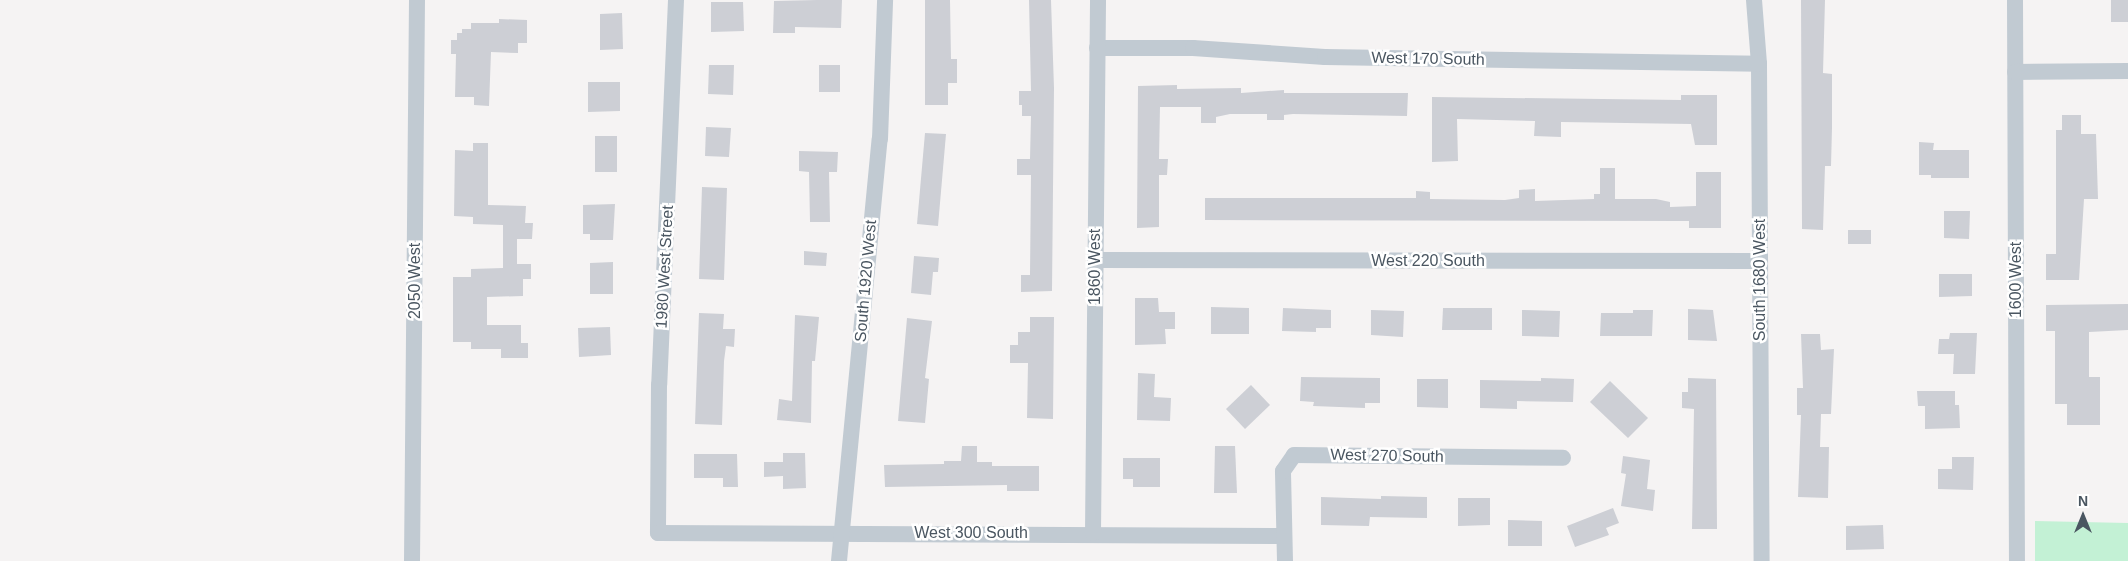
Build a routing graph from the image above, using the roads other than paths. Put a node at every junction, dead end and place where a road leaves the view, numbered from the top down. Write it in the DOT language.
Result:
graph roads {
  1 [pos="417,0"];
  2 [pos="676,0"];
  3 [pos="885,0"];
  4 [pos="1098,0"];
  5 [pos="1754,0"];
  6 [pos="2015,0"];
  7 [pos="1098,48"];
  8 [pos="1759,64"];
  9 [pos="2128,71"];
  10 [pos="2015,72"];
  11 [pos="1095,260"];
  12 [pos="1760,261"];
  13 [pos="1563,458"];
  14 [pos="843,532"];
  15 [pos="658,533"];
  16 [pos="1093,533"];
  17 [pos="1284,536"];
  18 [pos="412,561"];
  19 [pos="838,561"];
  20 [pos="1285,561"];
  21 [pos="1762,561"];
  22 [pos="2017,561"];
  1 -- 18 [label="street, 2050 West"];
  2 -- 15 [label="street, 1980 West Street"];
  3 -- 14 [label="street, South 1920 West"];
  4 -- 7 [label="street, 1860 West"];
  5 -- 8 [label="street, South 1680 West"];
  6 -- 10 [label="street, 1600 West"];
  7 -- 8 [label="street, West 170 South"];
  7 -- 11 [label="street, 1860 West"];
  8 -- 12 [label="street, South 1680 West"];
  9 -- 10 [label="street"];
  10 -- 22 [label="street, 1600 West"];
  11 -- 12 [label="street, West 220 South"];
  11 -- 16 [label="street, 1860 West"];
  12 -- 21 [label="street, South 1680 West"];
  13 -- 17 [label="street, West 270 South"];
  14 -- 15 [label="street, West 300 South"];
  14 -- 16 [label="street, West 300 South"];
  14 -- 19 [label="street, South 1920 West"];
  16 -- 17 [label="street, West 300 South"];
  17 -- 20 [label="street"];
}
